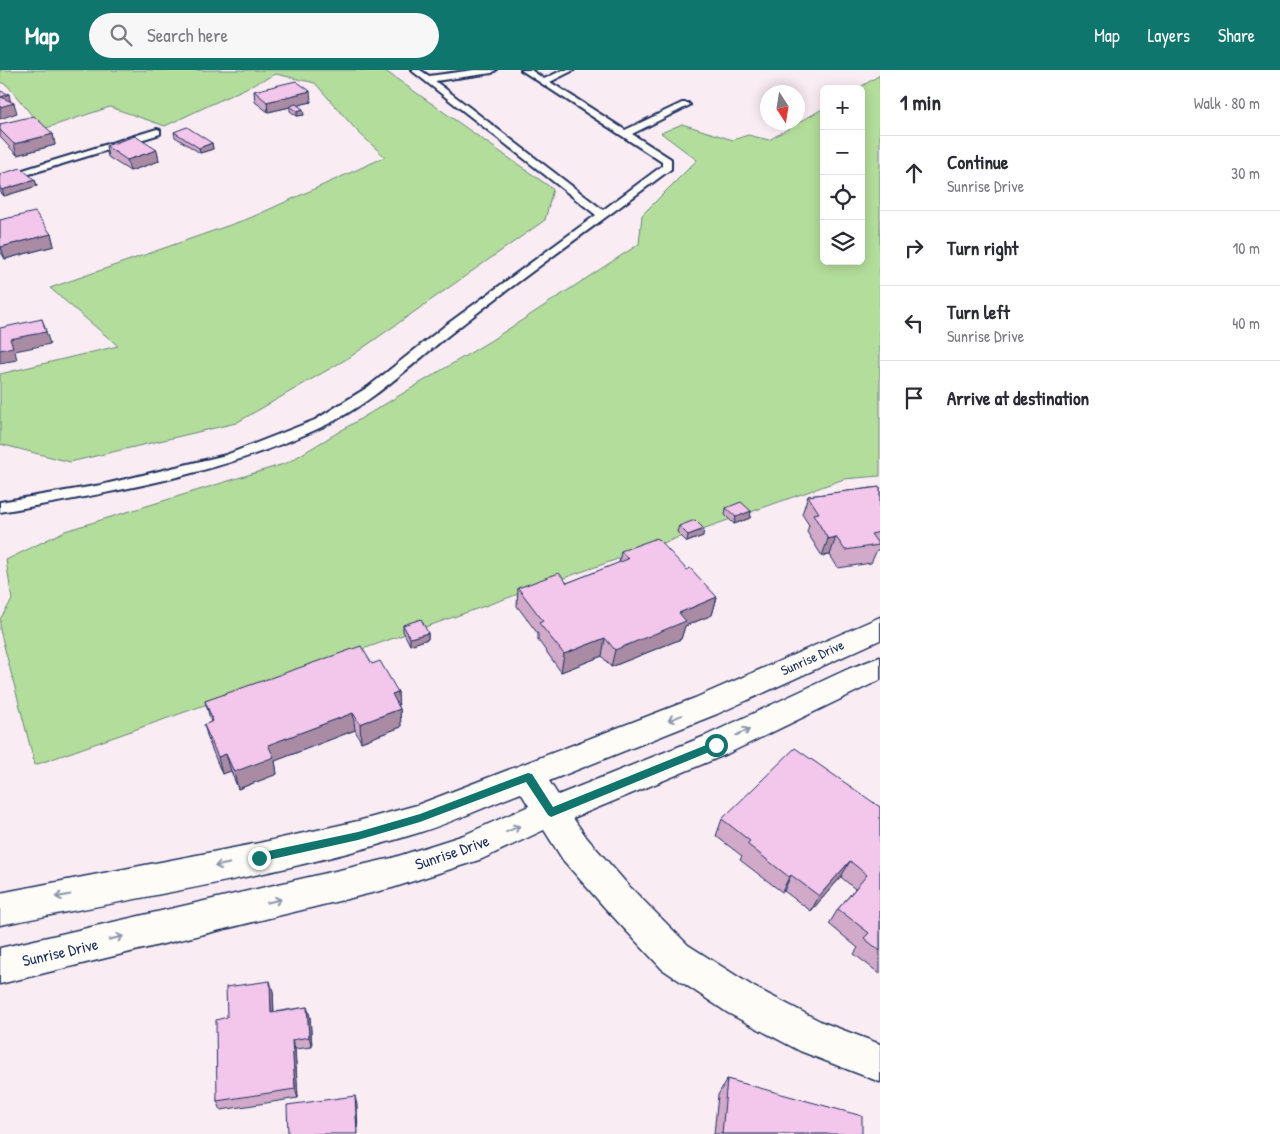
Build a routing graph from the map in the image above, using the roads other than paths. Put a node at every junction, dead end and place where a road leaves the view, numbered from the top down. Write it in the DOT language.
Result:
graph roads {
  1 [pos="415,70"];
  2 [pos="492,70"];
  3 [pos="525,70"];
  4 [pos="570,70"];
  5 [pos="429,79"];
  6 [pos="544,82"];
  7 [pos="685,106"];
  8 [pos="157,132"];
  9 [pos="625,134"];
  10 [pos="0,180"];
  11 [pos="603,215"];
  12 [pos="0,507"];
  13 [pos="880,628"];
  14 [pos="831,648"];
  15 [pos="869,672"];
  16 [pos="528,777"];
  17 [pos="551,812"];
  18 [pos="0,909"];
  19 [pos="0,966"];
  20 [pos="880,1063"];
  1 -- 5 [label="lane"];
  2 -- 5 [label="lane"];
  3 -- 6 [label="lane"];
  4 -- 6 [label="lane"];
  5 -- 11 [label="lane"];
  6 -- 9 [label="lane"];
  7 -- 9 [label="lane"];
  8 -- 10 [label="lane"];
  9 -- 11 [label="lane"];
  11 -- 12 [label="lane"];
  13 -- 14 [label="street, Sunrise Drive"];
  14 -- 15 [label="street"];
  14 -- 16 [label="street, Sunrise Drive, one-way"];
  17 -- 15 [label="street, Sunrise Drive, one-way"];
  16 -- 17 [label="street"];
  16 -- 18 [label="street, Sunrise Drive, one-way"];
  19 -- 17 [label="street, Sunrise Drive, one-way"];
  17 -- 20 [label="street"];
}
